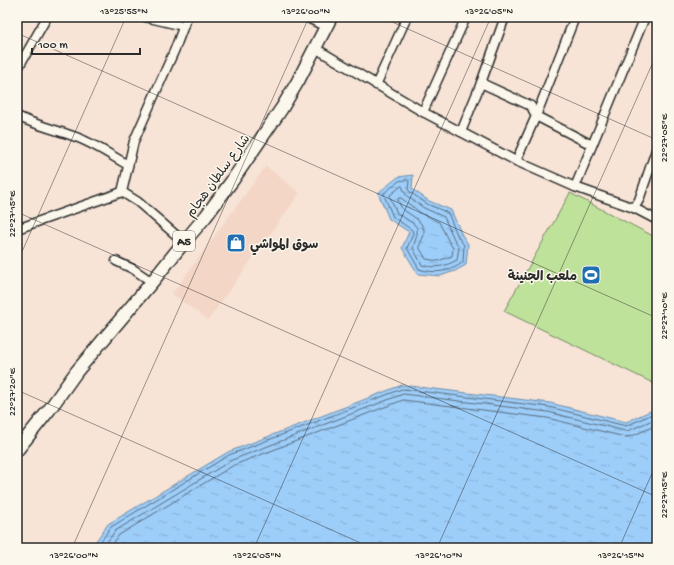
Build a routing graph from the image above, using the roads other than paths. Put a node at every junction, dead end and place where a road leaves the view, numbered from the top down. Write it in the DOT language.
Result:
graph roads {
  1 [pos="47,17"];
  2 [pos="146,17"];
  3 [pos="187,17"];
  4 [pos="306,17"];
  5 [pos="407,17"];
  6 [pos="466,17"];
  7 [pos="504,17"];
  8 [pos="576,17"];
  9 [pos="645,17"];
  10 [pos="328,22"];
  11 [pos="183,26"];
  12 [pos="315,48"];
  13 [pos="17,70"];
  14 [pos="481,83"];
  15 [pos="376,85"];
  16 [pos="423,112"];
  17 [pos="17,116"];
  18 [pos="536,116"];
  19 [pos="462,132"];
  20 [pos="592,145"];
  21 [pos="657,147"];
  22 [pos="516,161"];
  23 [pos="128,164"];
  24 [pos="575,186"];
  25 [pos="122,192"];
  26 [pos="634,208"];
  27 [pos="657,220"];
  28 [pos="17,228"];
  29 [pos="184,242"];
  30 [pos="116,261"];
  31 [pos="152,282"];
  32 [pos="17,450"];
  1 -- 13 [label="street"];
  2 -- 11 [label="street"];
  3 -- 11 [label="street"];
  4 -- 10 [label="street"];
  5 -- 15 [label="street"];
  6 -- 16 [label="street"];
  7 -- 14 [label="street"];
  8 -- 18 [label="street"];
  9 -- 20 [label="street"];
  10 -- 12 [label="highway, شارع سلطان هجام / A5"];
  11 -- 23 [label="street"];
  12 -- 15 [label="street"];
  12 -- 29 [label="highway, شارع سلطان هجام / A5"];
  14 -- 18 [label="street"];
  14 -- 19 [label="street"];
  15 -- 16 [label="street"];
  16 -- 19 [label="street"];
  17 -- 23 [label="street"];
  18 -- 20 [label="street"];
  18 -- 22 [label="street"];
  19 -- 22 [label="street"];
  20 -- 24 [label="street"];
  21 -- 26 [label="street"];
  22 -- 24 [label="street"];
  23 -- 25 [label="street"];
  24 -- 26 [label="street"];
  25 -- 28 [label="street"];
  25 -- 29 [label="street"];
  26 -- 27 [label="street"];
  29 -- 31 [label="highway, شارع سلطان هجام / A5"];
  30 -- 31 [label="street"];
  31 -- 32 [label="highway, شارع سلطان هجام / A5"];
}
